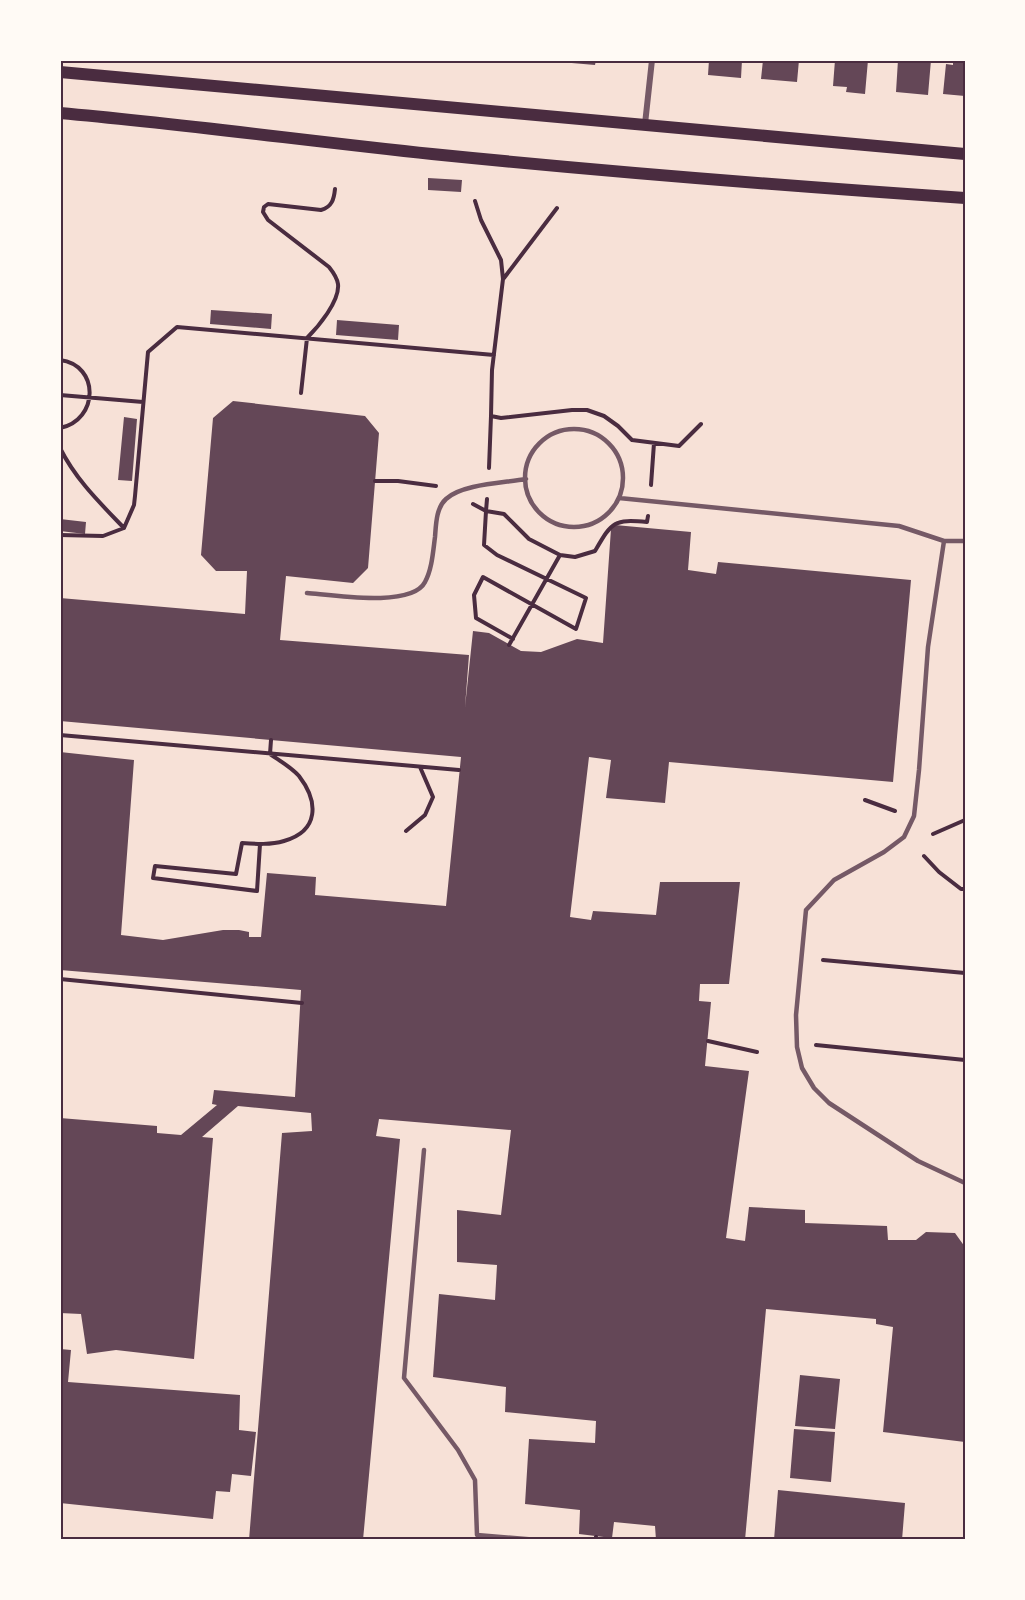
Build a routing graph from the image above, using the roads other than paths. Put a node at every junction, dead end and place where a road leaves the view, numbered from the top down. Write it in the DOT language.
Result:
graph roads {
  1 [pos="652,60"];
  2 [pos="60,72"];
  3 [pos="60,113"];
  4 [pos="645,125"];
  5 [pos="965,154"];
  6 [pos="965,198"];
  7 [pos="526,479"];
  8 [pos="619,498"];
  9 [pos="944,541"];
  10 [pos="965,541"];
  11 [pos="307,593"];
  12 [pos="424,1150"];
  13 [pos="965,1183"];
  14 [pos="477,1535"];
  15 [pos="473,1540"];
  16 [pos="538,1540"];
  1 -- 4 [label="street"];
  2 -- 4 [label="main road"];
  3 -- 6 [label="main road"];
  4 -- 5 [label="main road"];
  7 -- 8 [label="lane"];
  7 -- 8 [label="lane"];
  7 -- 11 [label="lane"];
  8 -- 9 [label="lane"];
  9 -- 10 [label="lane"];
  9 -- 13 [label="lane"];
  12 -- 14 [label="lane"];
  14 -- 15 [label="lane"];
  14 -- 16 [label="lane"];
}
